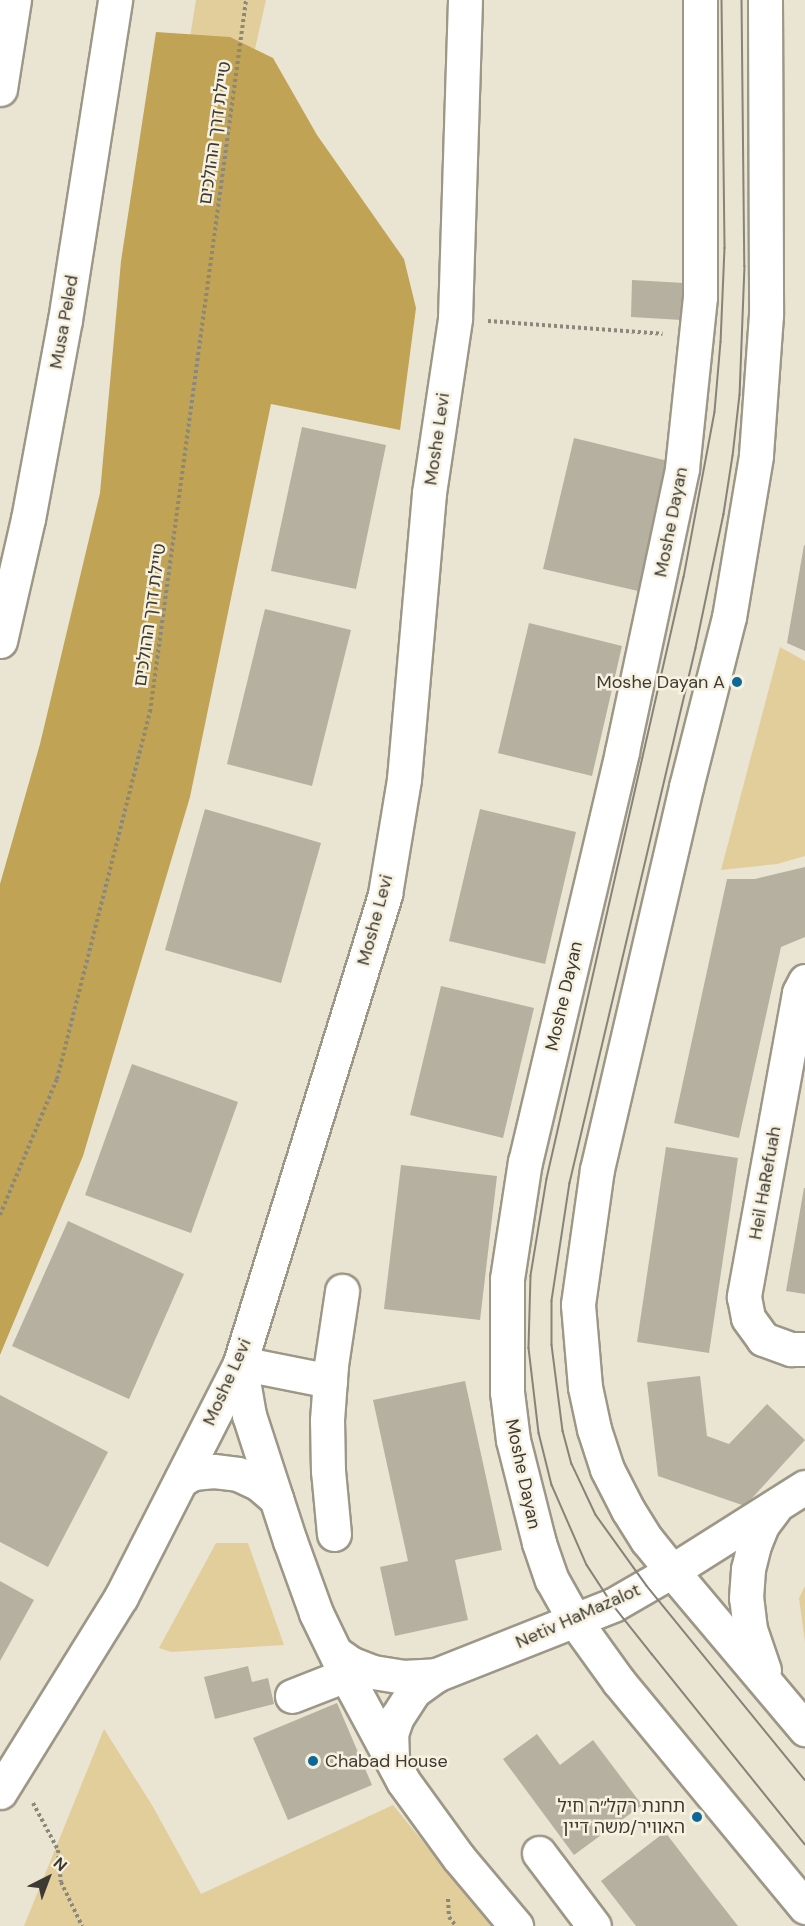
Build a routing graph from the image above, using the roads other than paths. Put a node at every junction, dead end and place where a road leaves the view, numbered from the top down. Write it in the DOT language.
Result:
graph roads {
  1 [pos="14,0"];
  2 [pos="115,0"];
  3 [pos="465,0"];
  4 [pos="700,0"];
  5 [pos="765,0"];
  6 [pos="0,89"];
  7 [pos="0,641"];
  8 [pos="805,981"];
  9 [pos="342,1291"];
  10 [pos="805,1349"];
  11 [pos="240,1363"];
  12 [pos="330,1381"];
  13 [pos="181,1480"];
  14 [pos="805,1487"];
  15 [pos="276,1499"];
  16 [pos="776,1506"];
  17 [pos="334,1534"];
  18 [pos="672,1571"];
  19 [pos="575,1621"];
  20 [pos="341,1664"];
  21 [pos="436,1675"];
  22 [pos="774,1691"];
  23 [pos="292,1696"];
  24 [pos="805,1729"];
  25 [pos="398,1770"];
  26 [pos="8,1780"];
  27 [pos="539,1853"];
  28 [pos="805,1907"];
  29 [pos="516,1926"];
  30 [pos="594,1926"];
  1 -- 6 [label="main road"];
  2 -- 7 [label="main road, Musa Peled"];
  3 -- 11 [label="main road, Moshe Levi"];
  4 -- 19 [label="main road, Moshe Dayan"];
  5 -- 18 [label="main road"];
  8 -- 10 [label="main road, Heil HaRefuah"];
  9 -- 12 [label="main road"];
  11 -- 12 [label="main road"];
  11 -- 13 [label="main road, Moshe Levi"];
  11 -- 15 [label="main road"];
  12 -- 17 [label="main road"];
  13 -- 15 [label="main road"];
  13 -- 26 [label="main road, Moshe Levi"];
  14 -- 16 [label="main road, Netiv HaMazalot"];
  15 -- 20 [label="main road"];
  16 -- 18 [label="main road, Netiv HaMazalot"];
  16 -- 22 [label="main road, Netiv HaMazalot"];
  18 -- 19 [label="main road, Netiv HaMazalot"];
  18 -- 22 [label="main road"];
  19 -- 21 [label="main road, Netiv HaMazalot"];
  19 -- 28 [label="main road, Moshe Dayan"];
  20 -- 21 [label="main road, Netiv HaMazalot"];
  20 -- 23 [label="main road"];
  20 -- 25 [label="main road"];
  21 -- 25 [label="main road, Netiv HaMazalot"];
  22 -- 24 [label="main road"];
  25 -- 29 [label="main road"];
  27 -- 30 [label="main road"];
}
